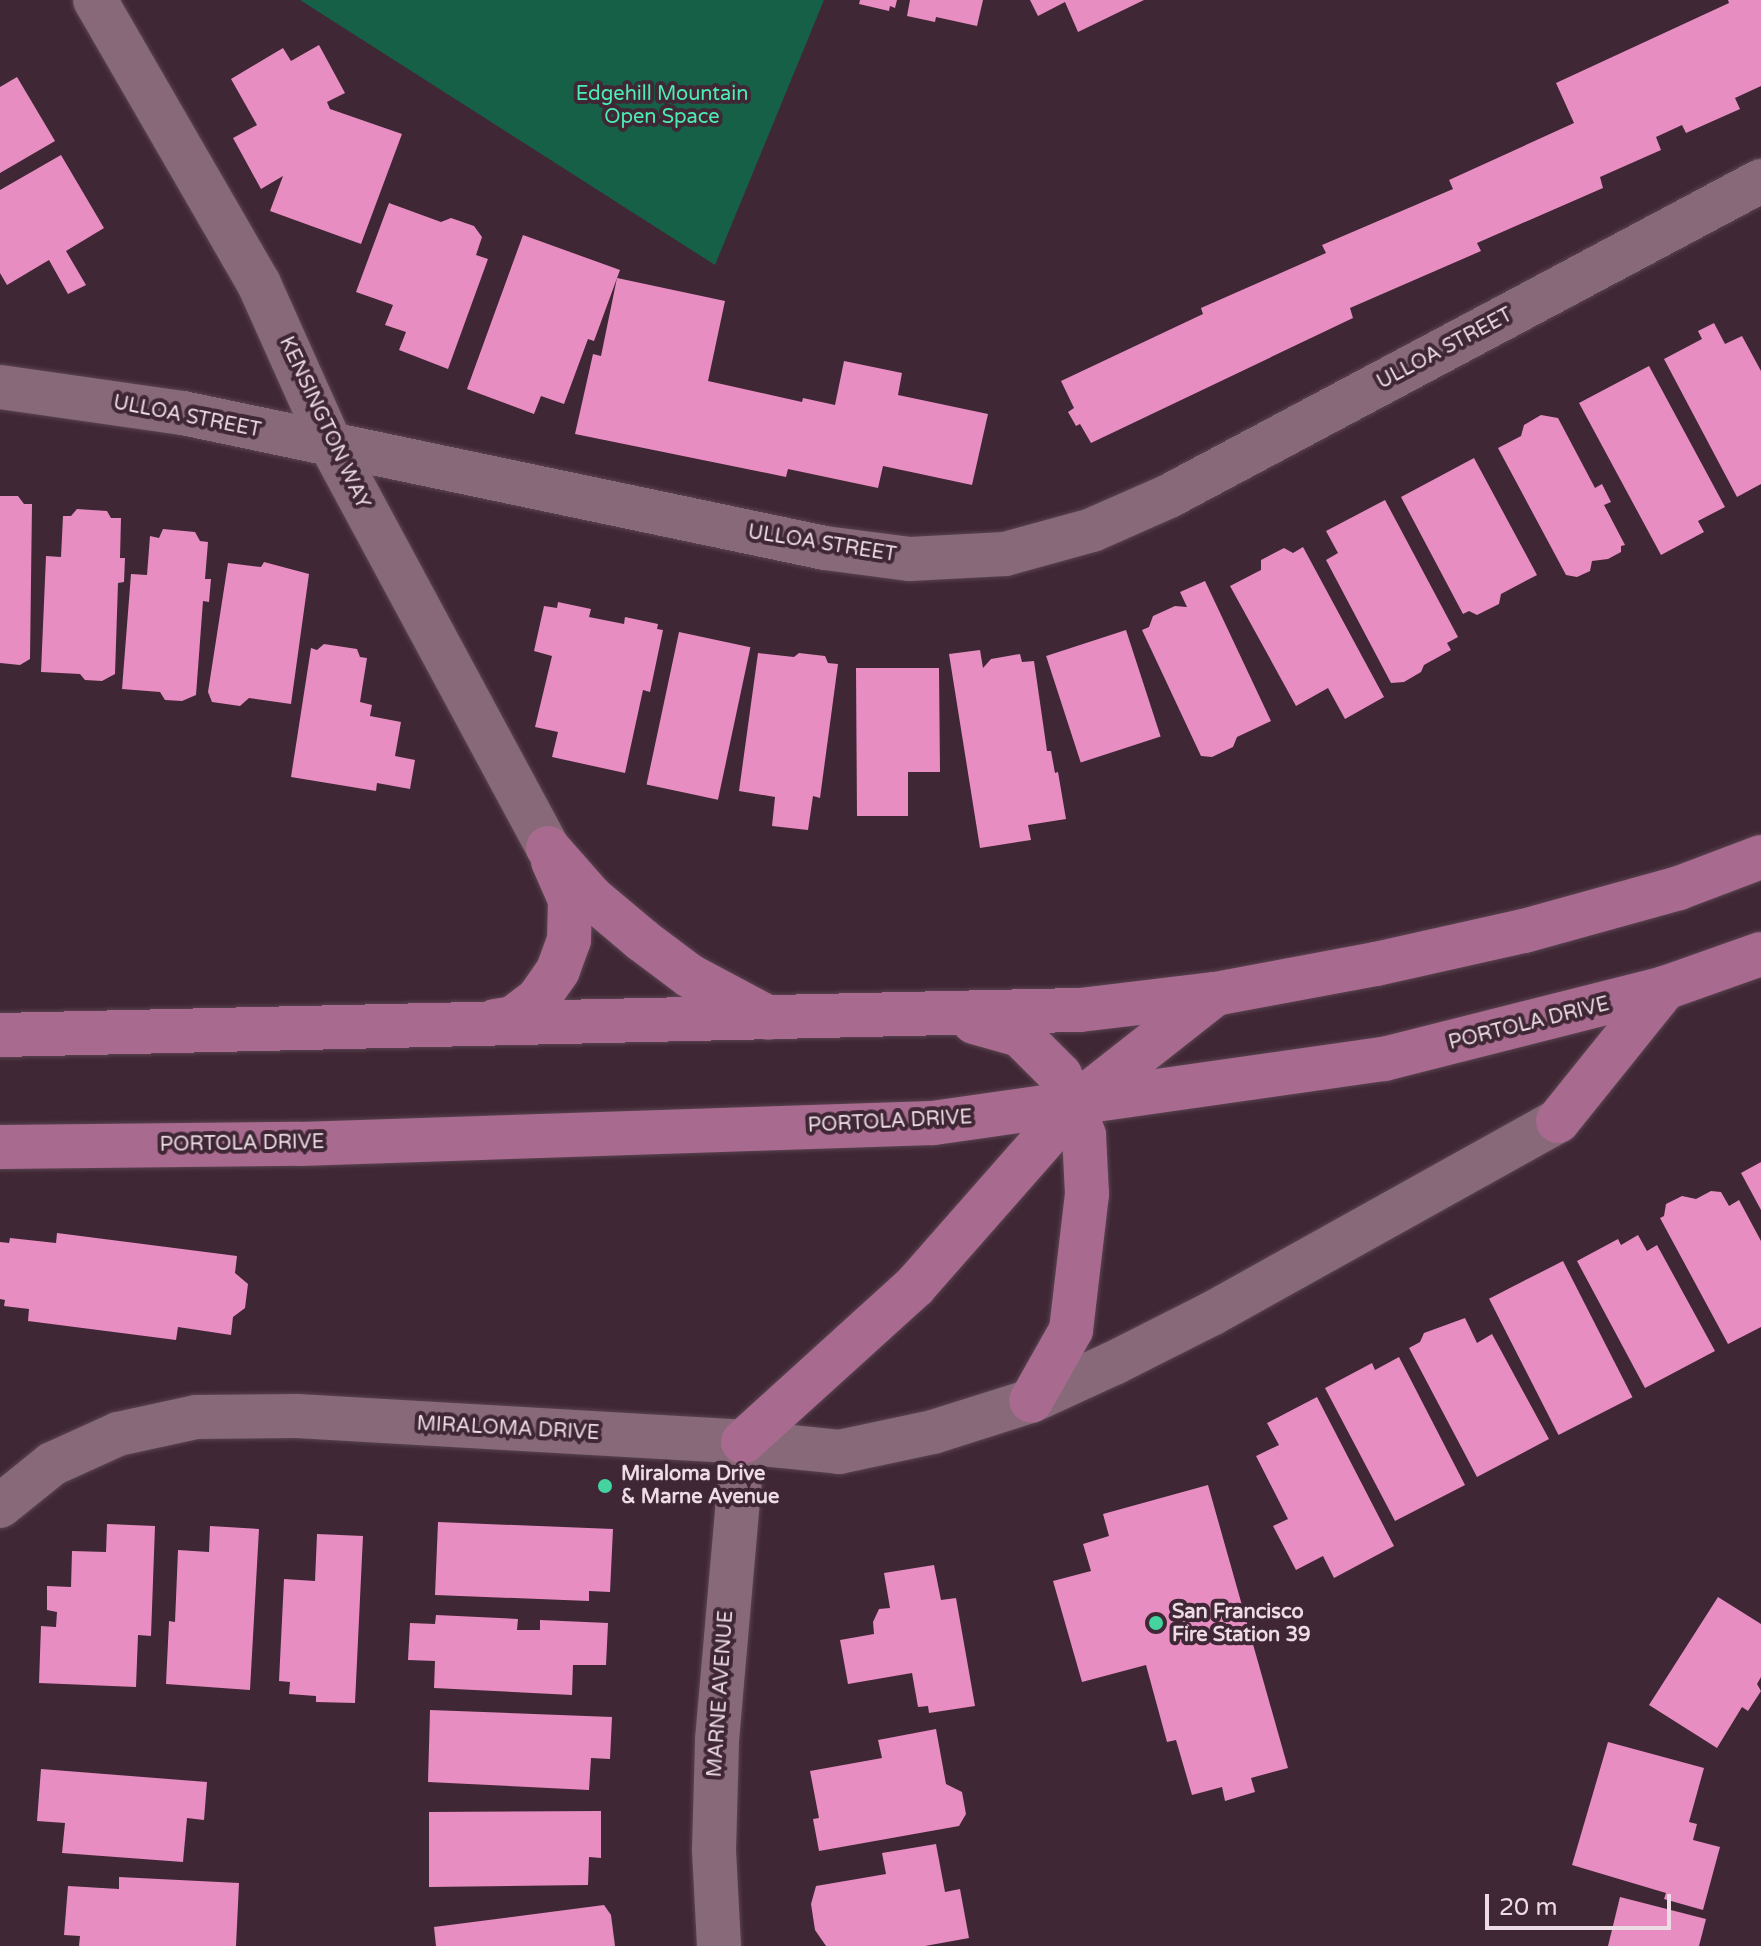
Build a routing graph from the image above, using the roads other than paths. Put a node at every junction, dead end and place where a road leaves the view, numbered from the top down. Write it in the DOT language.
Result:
graph roads {
  1 [pos="95,0"];
  2 [pos="1761,181"];
  3 [pos="0,387"];
  4 [pos="331,445"];
  5 [pos="548,848"];
  6 [pos="1761,857"];
  7 [pos="1761,954"];
  8 [pos="1665,988"];
  9 [pos="1215,994"];
  10 [pos="953,1016"];
  11 [pos="771,1019"];
  12 [pos="479,1024"];
  13 [pos="0,1035"];
  14 [pos="1074,1105"];
  15 [pos="1558,1121"];
  16 [pos="0,1147"];
  17 [pos="1031,1401"];
  18 [pos="743,1442"];
  19 [pos="0,1506"];
  20 [pos="719,1946"];
  1 -- 4 [label="street, KENSINGTON WAY"];
  2 -- 4 [label="street, ULLOA STREET"];
  3 -- 4 [label="street, ULLOA STREET"];
  4 -- 5 [label="street, KENSINGTON WAY"];
  5 -- 11 [label="main road"];
  5 -- 12 [label="main road"];
  6 -- 9 [label="main road"];
  7 -- 8 [label="main road, PORTOLA DRIVE"];
  8 -- 14 [label="main road, PORTOLA DRIVE"];
  8 -- 15 [label="main road"];
  9 -- 10 [label="main road"];
  9 -- 14 [label="main road"];
  10 -- 11 [label="main road"];
  10 -- 14 [label="main road"];
  11 -- 12 [label="main road"];
  12 -- 13 [label="main road"];
  14 -- 16 [label="main road, PORTOLA DRIVE"];
  14 -- 17 [label="main road"];
  14 -- 18 [label="main road"];
  15 -- 17 [label="street"];
  17 -- 18 [label="street, MIRALOMA DRIVE"];
  18 -- 19 [label="street, MIRALOMA DRIVE"];
  18 -- 20 [label="street, MARNE AVENUE"];
}
